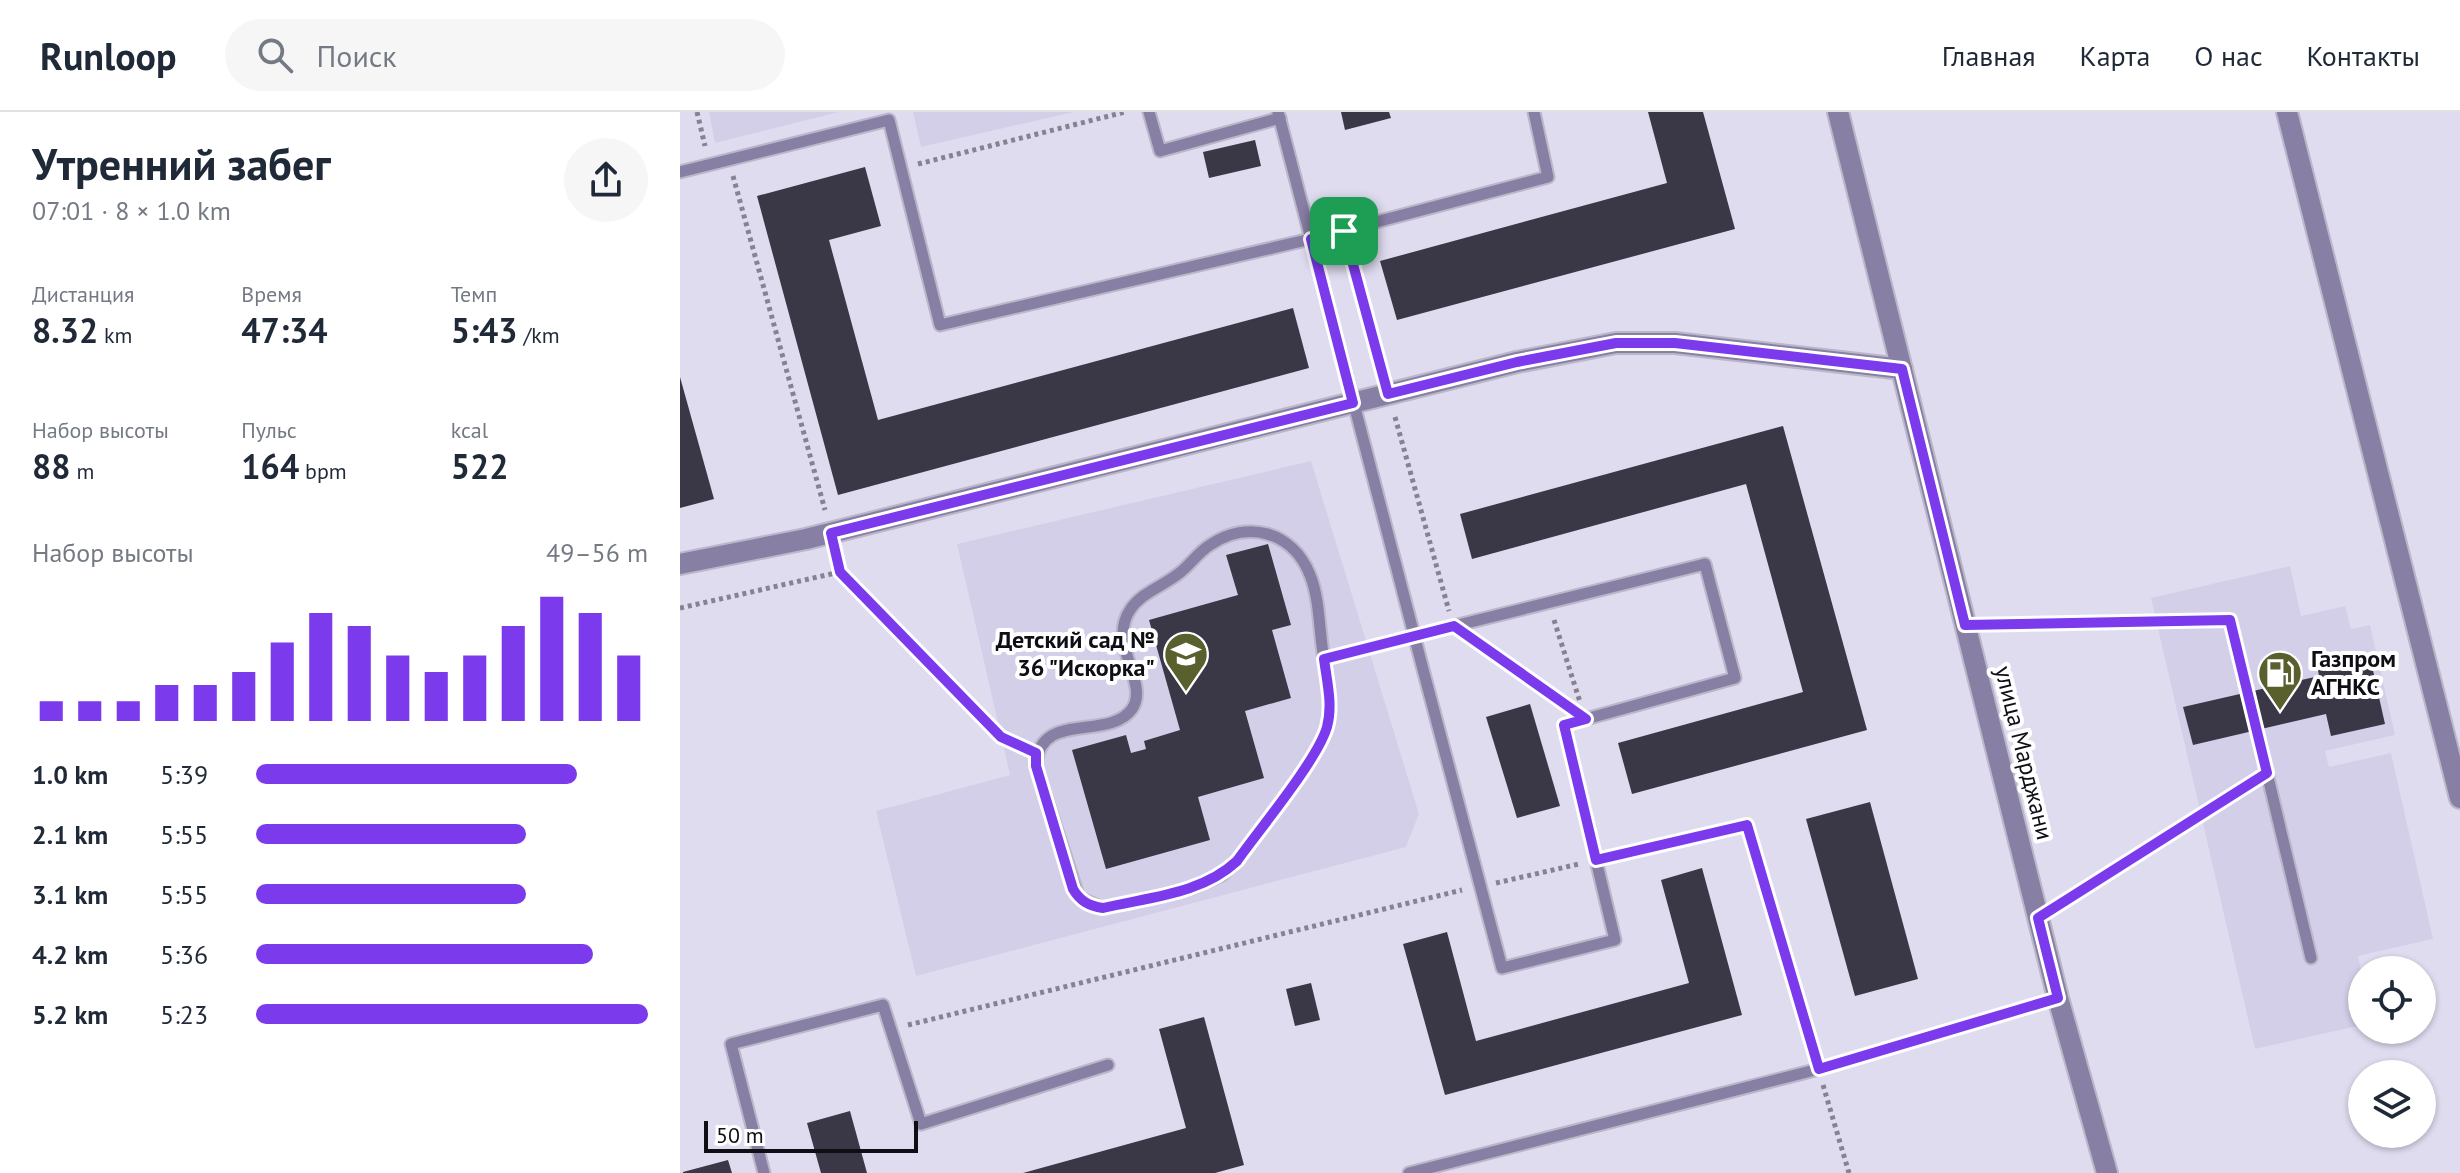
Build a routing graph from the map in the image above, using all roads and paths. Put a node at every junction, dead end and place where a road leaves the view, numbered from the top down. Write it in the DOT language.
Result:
graph roads {
  1 [pos="697,112"];
  2 [pos="1125,112"];
  3 [pos="1149,112"];
  4 [pos="1534,112"];
  5 [pos="1838,112"];
  6 [pos="2287,112"];
  7 [pos="1279,115"];
  8 [pos="729,160"];
  9 [pos="710,164"];
  10 [pos="901,168"];
  11 [pos="680,172"];
  12 [pos="1344,231"];
  13 [pos="1311,239"];
  14 [pos="1902,369"];
  15 [pos="1388,394"];
  16 [pos="1353,403"];
  17 [pos="831,533"];
  18 [pos="680,564"];
  19 [pos="840,572"];
  20 [pos="1549,603"];
  21 [pos="680,608"];
  22 [pos="1965,625"];
  23 [pos="1454,626"];
  24 [pos="1414,636"];
  25 [pos="1324,659"];
  26 [pos="1586,719"];
  27 [pos="1036,753"];
  28 [pos="2267,773"];
  29 [pos="2460,798"];
  30 [pos="1596,860"];
  31 [pos="1480,886"];
  32 [pos="2038,918"];
  33 [pos="2311,958"];
  34 [pos="2058,998"];
  35 [pos="891,1029"];
  36 [pos="1108,1065"];
  37 [pos="1819,1069"];
  38 [pos="764,1173"];
  39 [pos="1409,1173"];
  40 [pos="1849,1173"];
  41 [pos="2107,1173"];
  1 -- 9 [label="path"];
  2 -- 10 [label="path"];
  3 -- 7 [label="lane"];
  4 -- 12 [label="lane"];
  5 -- 14 [label="street, улица Марджани"];
  6 -- 29 [label="street"];
  7 -- 13 [label="lane"];
  8 -- 9 [label="lane"];
  8 -- 10 [label="lane"];
  8 -- 17 [label="path"];
  9 -- 11 [label="lane"];
  10 -- 13 [label="lane"];
  12 -- 13 [label="lane"];
  12 -- 15 [label="path"];
  13 -- 16 [label="lane"];
  14 -- 15 [label="street"];
  14 -- 22 [label="street, улица Марджани"];
  15 -- 16 [label="street"];
  15 -- 23 [label="path"];
  16 -- 17 [label="street"];
  16 -- 24 [label="lane"];
  17 -- 18 [label="street"];
  17 -- 19 [label="path"];
  19 -- 21 [label="path"];
  19 -- 27 [label="path"];
  20 -- 23 [label="lane"];
  20 -- 26 [label="path"];
  20 -- 26 [label="lane"];
  22 -- 28 [label="lane"];
  22 -- 32 [label="street, улица Марджани"];
  23 -- 24 [label="lane"];
  23 -- 26 [label="path"];
  24 -- 25 [label="lane"];
  24 -- 31 [label="lane"];
  25 -- 27 [label="lane"];
  25 -- 27 [label="lane"];
  26 -- 30 [label="lane"];
  28 -- 32 [label="lane"];
  28 -- 33 [label="lane"];
  30 -- 31 [label="path"];
  30 -- 31 [label="lane"];
  30 -- 37 [label="lane"];
  31 -- 35 [label="path"];
  32 -- 34 [label="street, улица Марджани"];
  34 -- 37 [label="lane"];
  34 -- 41 [label="street, улица Марджани"];
  35 -- 36 [label="lane"];
  35 -- 38 [label="lane"];
  37 -- 39 [label="lane"];
  37 -- 40 [label="path"];
}
